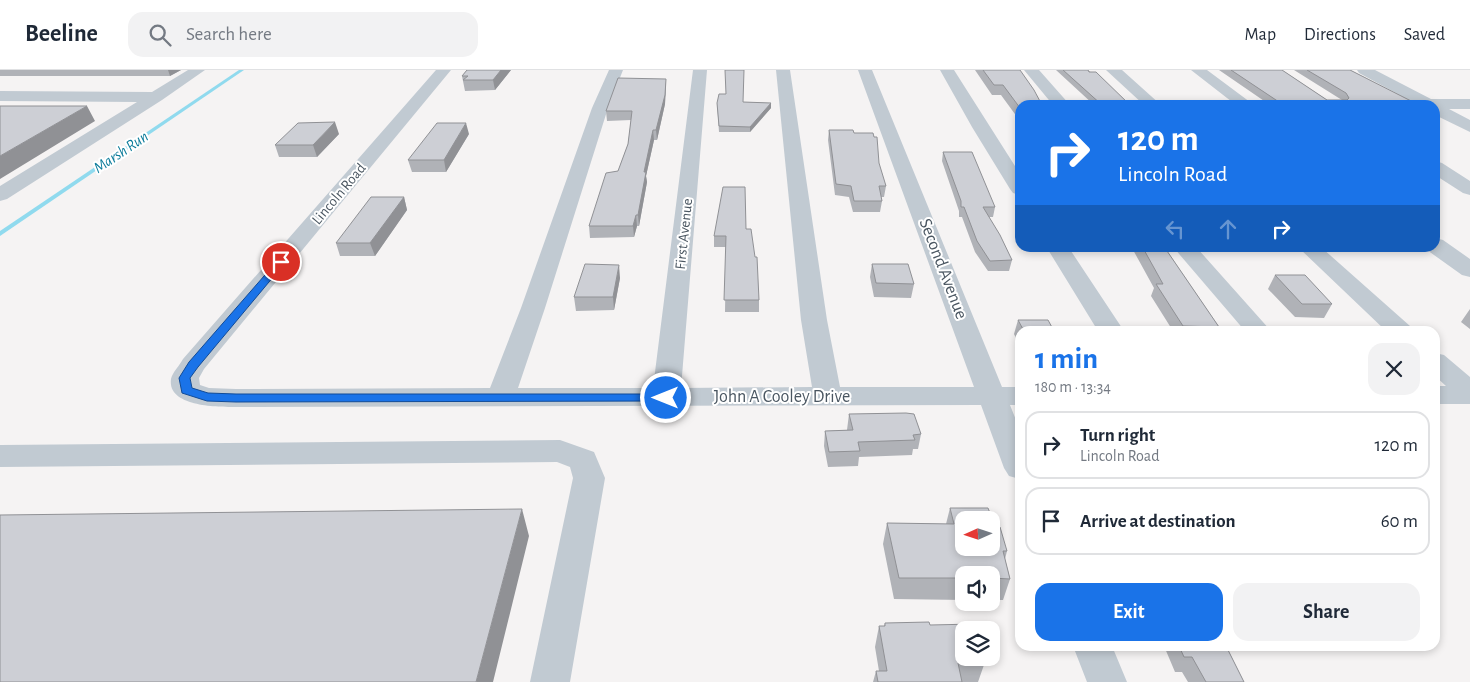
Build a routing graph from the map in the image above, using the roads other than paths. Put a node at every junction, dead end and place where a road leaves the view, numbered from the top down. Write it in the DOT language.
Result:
graph roads {
  1 [pos="198,70"];
  2 [pos="444,70"];
  3 [pos="616,70"];
  4 [pos="700,70"];
  5 [pos="783,70"];
  6 [pos="865,70"];
  7 [pos="947,70"];
  8 [pos="1031,70"];
  9 [pos="1113,70"];
  10 [pos="1198,70"];
  11 [pos="1364,70"];
  12 [pos="0,96"];
  13 [pos="156,97"];
  14 [pos="1058,100"];
  15 [pos="1147,100"];
  16 [pos="1239,100"];
  17 [pos="1421,100"];
  18 [pos="1470,104"];
  19 [pos="1440,105"];
  20 [pos="1440,110"];
  21 [pos="1470,127"];
  22 [pos="1440,170"];
  23 [pos="1015,181"];
  24 [pos="1470,189"];
  25 [pos="0,195"];
  26 [pos="1440,248"];
  27 [pos="1061,252"];
  28 [pos="1189,252"];
  29 [pos="1314,252"];
  30 [pos="1470,270"];
  31 [pos="1108,326"];
  32 [pos="1254,326"];
  33 [pos="1396,326"];
  34 [pos="1440,366"];
  35 [pos="186,390"];
  36 [pos="1470,393"];
  37 [pos="1440,395"];
  38 [pos="991,396"];
  39 [pos="1015,396"];
  40 [pos="828,397"];
  41 [pos="500,398"];
  42 [pos="666,398"];
  43 [pos="0,456"];
  44 [pos="1015,456"];
  45 [pos="1094,651"];
  46 [pos="550,682"];
  47 [pos="1106,682"];
  1 -- 13 [label="street"];
  2 -- 35 [label="street, Lincoln Road"];
  3 -- 41 [label="street"];
  4 -- 42 [label="street, First Avenue"];
  5 -- 40 [label="street"];
  6 -- 38 [label="street, Second Avenue"];
  7 -- 23 [label="street"];
  8 -- 14 [label="street"];
  9 -- 15 [label="street"];
  10 -- 16 [label="street"];
  11 -- 17 [label="street"];
  12 -- 13 [label="street"];
  13 -- 25 [label="street"];
  18 -- 19 [label="street"];
  20 -- 21 [label="street"];
  22 -- 24 [label="street"];
  26 -- 30 [label="street"];
  27 -- 31 [label="street"];
  28 -- 32 [label="street"];
  29 -- 33 [label="street"];
  34 -- 36 [label="street"];
  35 -- 41 [label="street, John A Cooley Drive"];
  36 -- 37 [label="street"];
  38 -- 39 [label="street, John A Cooley Drive"];
  38 -- 40 [label="street, John A Cooley Drive"];
  38 -- 44 [label="street, Second Avenue"];
  40 -- 42 [label="street, John A Cooley Drive"];
  41 -- 42 [label="street, John A Cooley Drive"];
  43 -- 46 [label="street"];
  45 -- 47 [label="street"];
}
